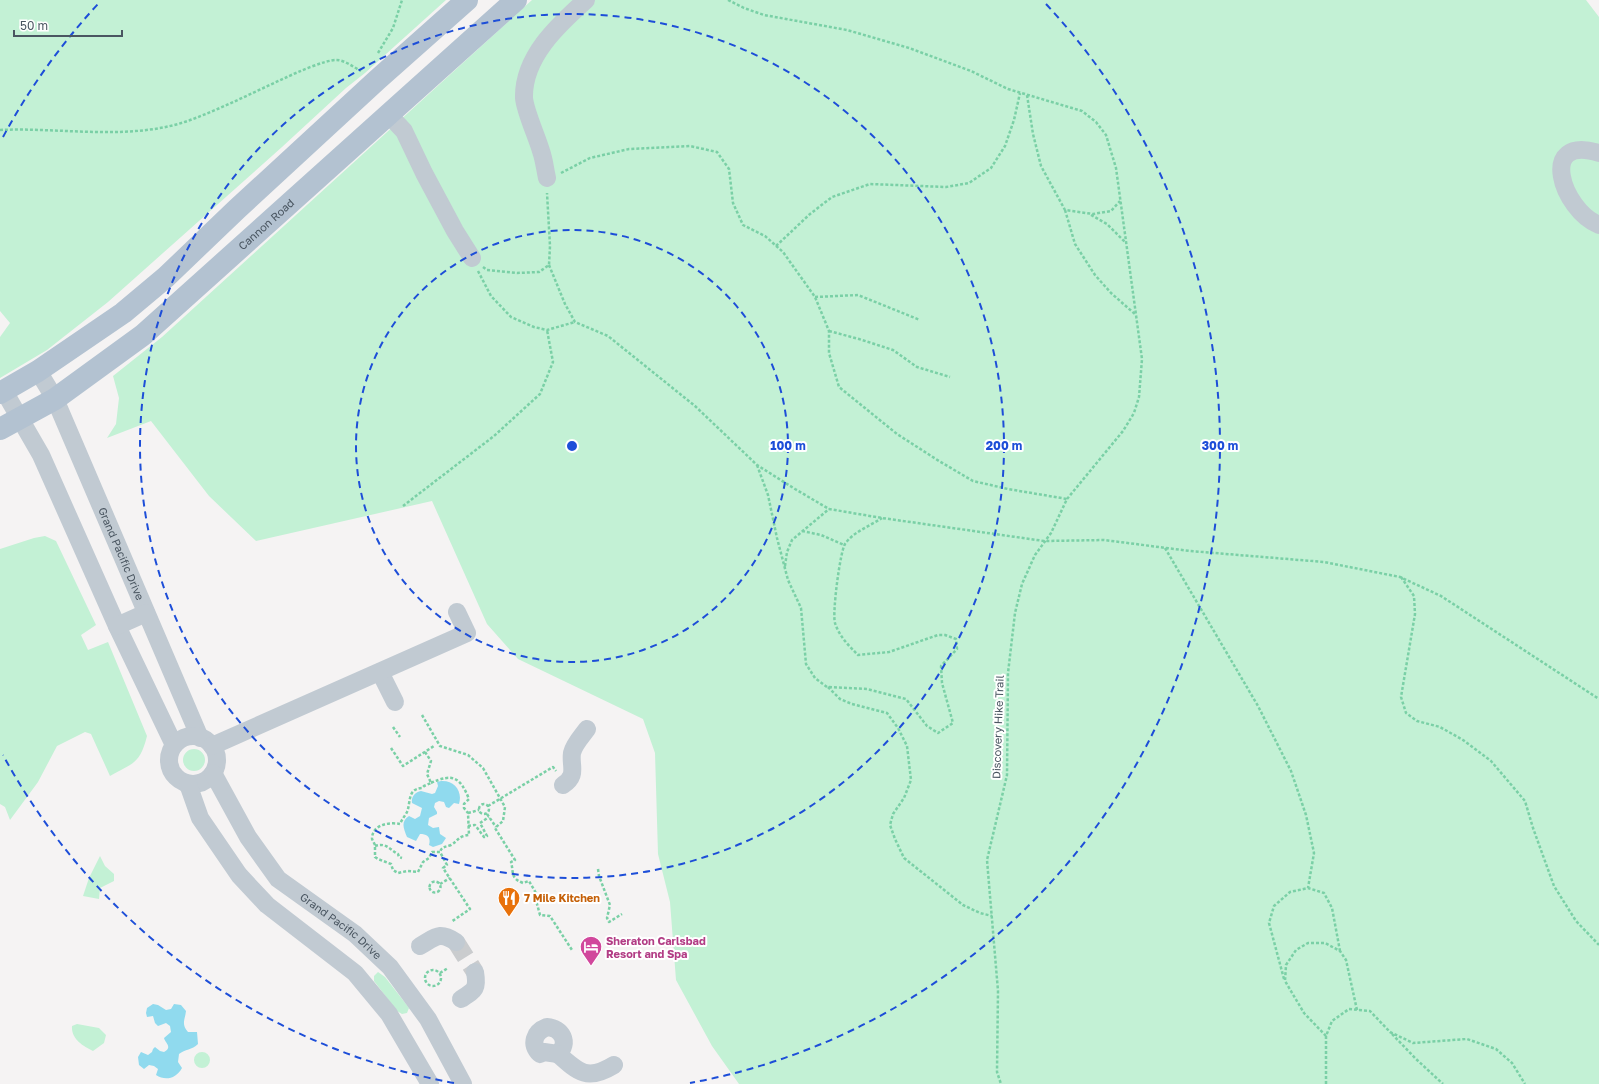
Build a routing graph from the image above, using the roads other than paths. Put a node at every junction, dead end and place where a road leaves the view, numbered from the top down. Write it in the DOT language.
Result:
graph roads {
  1 [pos="467,0"];
  2 [pos="516,0"];
  3 [pos="586,0"];
  4 [pos="389,115"];
  5 [pos="1599,153"];
  6 [pos="547,178"];
  7 [pos="1599,225"];
  8 [pos="472,258"];
  9 [pos="38,371"];
  10 [pos="2,392"];
  11 [pos="55,399"];
  12 [pos="20,418"];
  13 [pos="0,429"];
  14 [pos="457,612"];
  15 [pos="146,613"];
  16 [pos="118,626"];
  17 [pos="380,672"];
  18 [pos="395,702"];
  19 [pos="588,729"];
  20 [pos="206,742"];
  21 [pos="174,745"];
  22 [pos="213,773"];
  23 [pos="560,779"];
  24 [pos="188,784"];
  25 [pos="265,860"];
  26 [pos="242,878"];
  27 [pos="456,942"];
  28 [pos="420,946"];
  29 [pos="374,951"];
  30 [pos="352,971"];
  31 [pos="475,972"];
  32 [pos="462,998"];
  33 [pos="558,1054"];
  34 [pos="614,1065"];
  35 [pos="430,1084"];
  36 [pos="463,1084"];
  1 -- 9 [label="main road"];
  2 -- 4 [label="main road, Cannon Road"];
  3 -- 6 [label="street"];
  4 -- 8 [label="street"];
  4 -- 11 [label="main road, Cannon Road"];
  5 -- 7 [label="street"];
  9 -- 10 [label="main road"];
  9 -- 11 [label="street, Grand Pacific Drive"];
  10 -- 12 [label="street"];
  11 -- 12 [label="main road, Cannon Road"];
  11 -- 15 [label="street, Grand Pacific Drive"];
  12 -- 13 [label="main road, Cannon Road"];
  12 -- 16 [label="street"];
  14 -- 17 [label="street"];
  15 -- 16 [label="street"];
  15 -- 20 [label="street, Grand Pacific Drive"];
  16 -- 21 [label="street"];
  17 -- 18 [label="street"];
  17 -- 20 [label="street"];
  19 -- 23 [label="street"];
  20 -- 21 [label="street"];
  20 -- 22 [label="street"];
  21 -- 24 [label="street"];
  22 -- 24 [label="street"];
  22 -- 25 [label="street, Grand Pacific Drive"];
  24 -- 26 [label="street"];
  25 -- 26 [label="street"];
  25 -- 29 [label="street, Grand Pacific Drive"];
  26 -- 30 [label="street"];
  27 -- 28 [label="street"];
  29 -- 30 [label="street"];
  29 -- 36 [label="street, Grand Pacific Drive"];
  30 -- 35 [label="street"];
  31 -- 32 [label="street"];
  33 -- 34 [label="street"];
}
